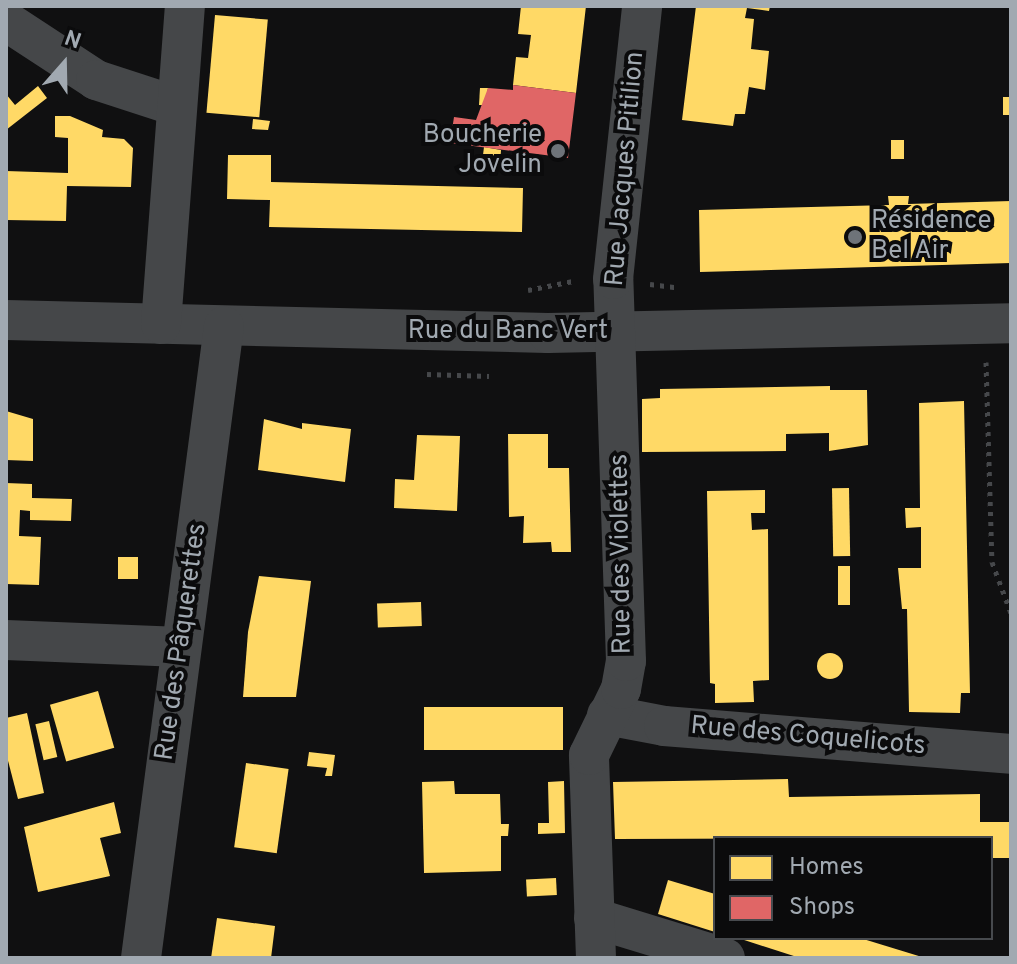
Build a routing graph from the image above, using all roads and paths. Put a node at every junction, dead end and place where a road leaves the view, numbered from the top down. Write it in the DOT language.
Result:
graph roads {
  1 [pos="185,6"];
  2 [pos="642,6"];
  3 [pos="6,21"];
  4 [pos="176,106"];
  5 [pos="613,279"];
  6 [pos="684,287"];
  7 [pos="519,290"];
  8 [pos="6,320"];
  9 [pos="161,324"];
  10 [pos="998,324"];
  11 [pos="224,326"];
  12 [pos="615,333"];
  13 [pos="1011,613"];
  14 [pos="6,640"];
  15 [pos="181,647"];
  16 [pos="607,715"];
  17 [pos="1011,754"];
  18 [pos="594,918"];
  19 [pos="141,958"];
  20 [pos="596,958"];
  21 [pos="725,958"];
  1 -- 4 [label="street"];
  2 -- 5 [label="street, Rue Jacques Pitilion"];
  3 -- 4 [label="street"];
  4 -- 9 [label="street"];
  5 -- 6 [label="path"];
  5 -- 7 [label="path"];
  5 -- 12 [label="street, Rue Jacques Pitilion"];
  8 -- 9 [label="street, Rue du Banc Vert"];
  9 -- 11 [label="street, Rue du Banc Vert"];
  10 -- 12 [label="street, Rue du Banc Vert"];
  10 -- 13 [label="path"];
  11 -- 12 [label="street, Rue du Banc Vert"];
  11 -- 15 [label="street, Rue des Pâquerettes"];
  12 -- 16 [label="street, Rue des Violettes"];
  14 -- 15 [label="street"];
  15 -- 19 [label="street, Rue des Pâquerettes"];
  16 -- 17 [label="street, Rue des Coquelicots"];
  16 -- 18 [label="street, Rue des Violettes"];
  18 -- 20 [label="street, Rue des Violettes"];
  18 -- 21 [label="street"];
}
